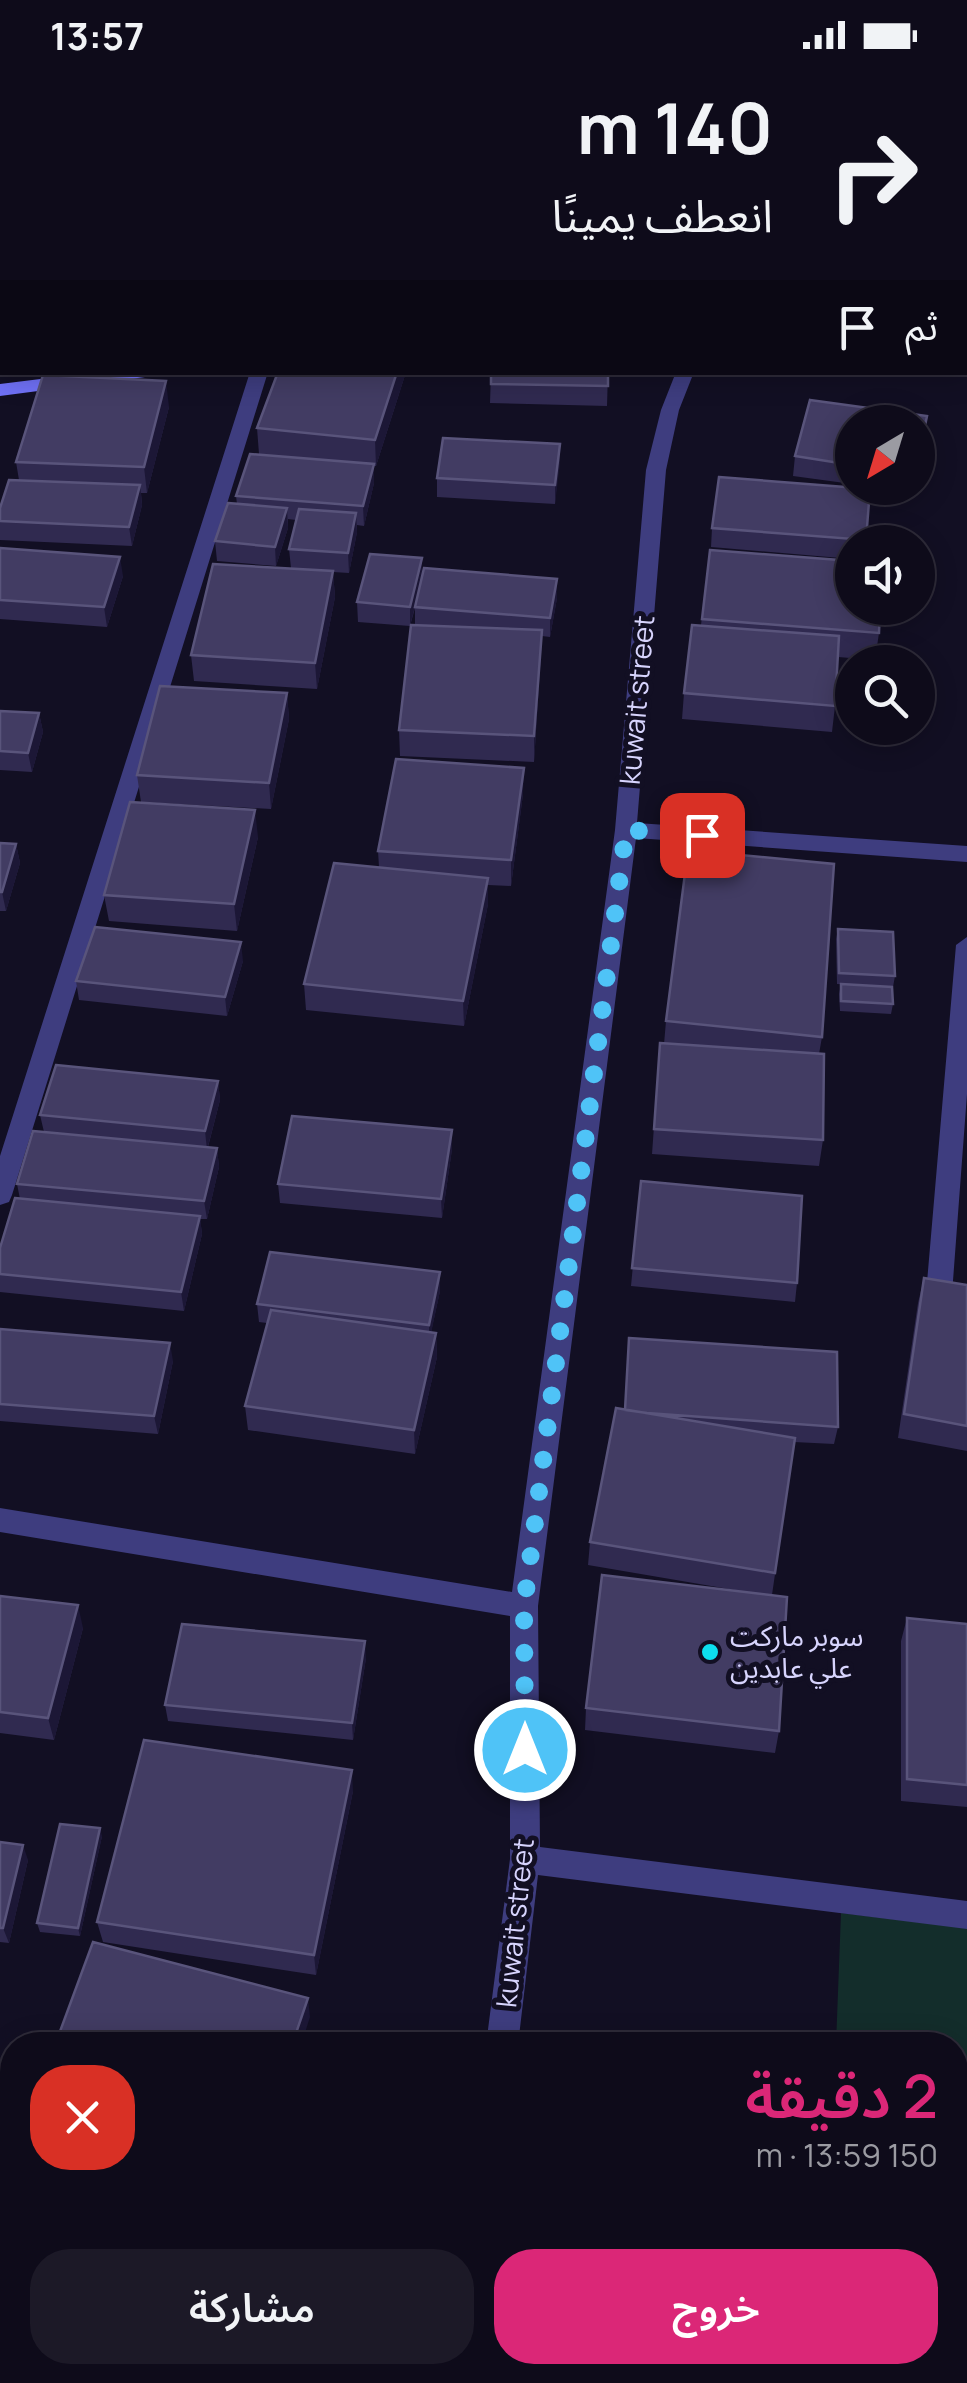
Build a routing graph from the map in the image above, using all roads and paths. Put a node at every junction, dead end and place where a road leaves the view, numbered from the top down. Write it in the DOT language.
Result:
graph roads {
  1 [pos="121,375"];
  2 [pos="258,375"];
  3 [pos="685,375"];
  4 [pos="0,390"];
  5 [pos="626,830"];
  6 [pos="967,854"];
  7 [pos="967,944"];
  8 [pos="0,1195"];
  9 [pos="939,1294"];
  10 [pos="0,1520"];
  11 [pos="524,1606"];
  12 [pos="525,1859"];
  13 [pos="967,1915"];
  14 [pos="504,2032"];
  1 -- 4 [label="main road"];
  2 -- 8 [label="street"];
  3 -- 5 [label="street, kuwait street"];
  5 -- 6 [label="street"];
  5 -- 11 [label="street, kuwait street"];
  7 -- 9 [label="street"];
  10 -- 11 [label="street"];
  11 -- 12 [label="street, kuwait street"];
  12 -- 13 [label="street"];
  12 -- 14 [label="street, kuwait street"];
}
